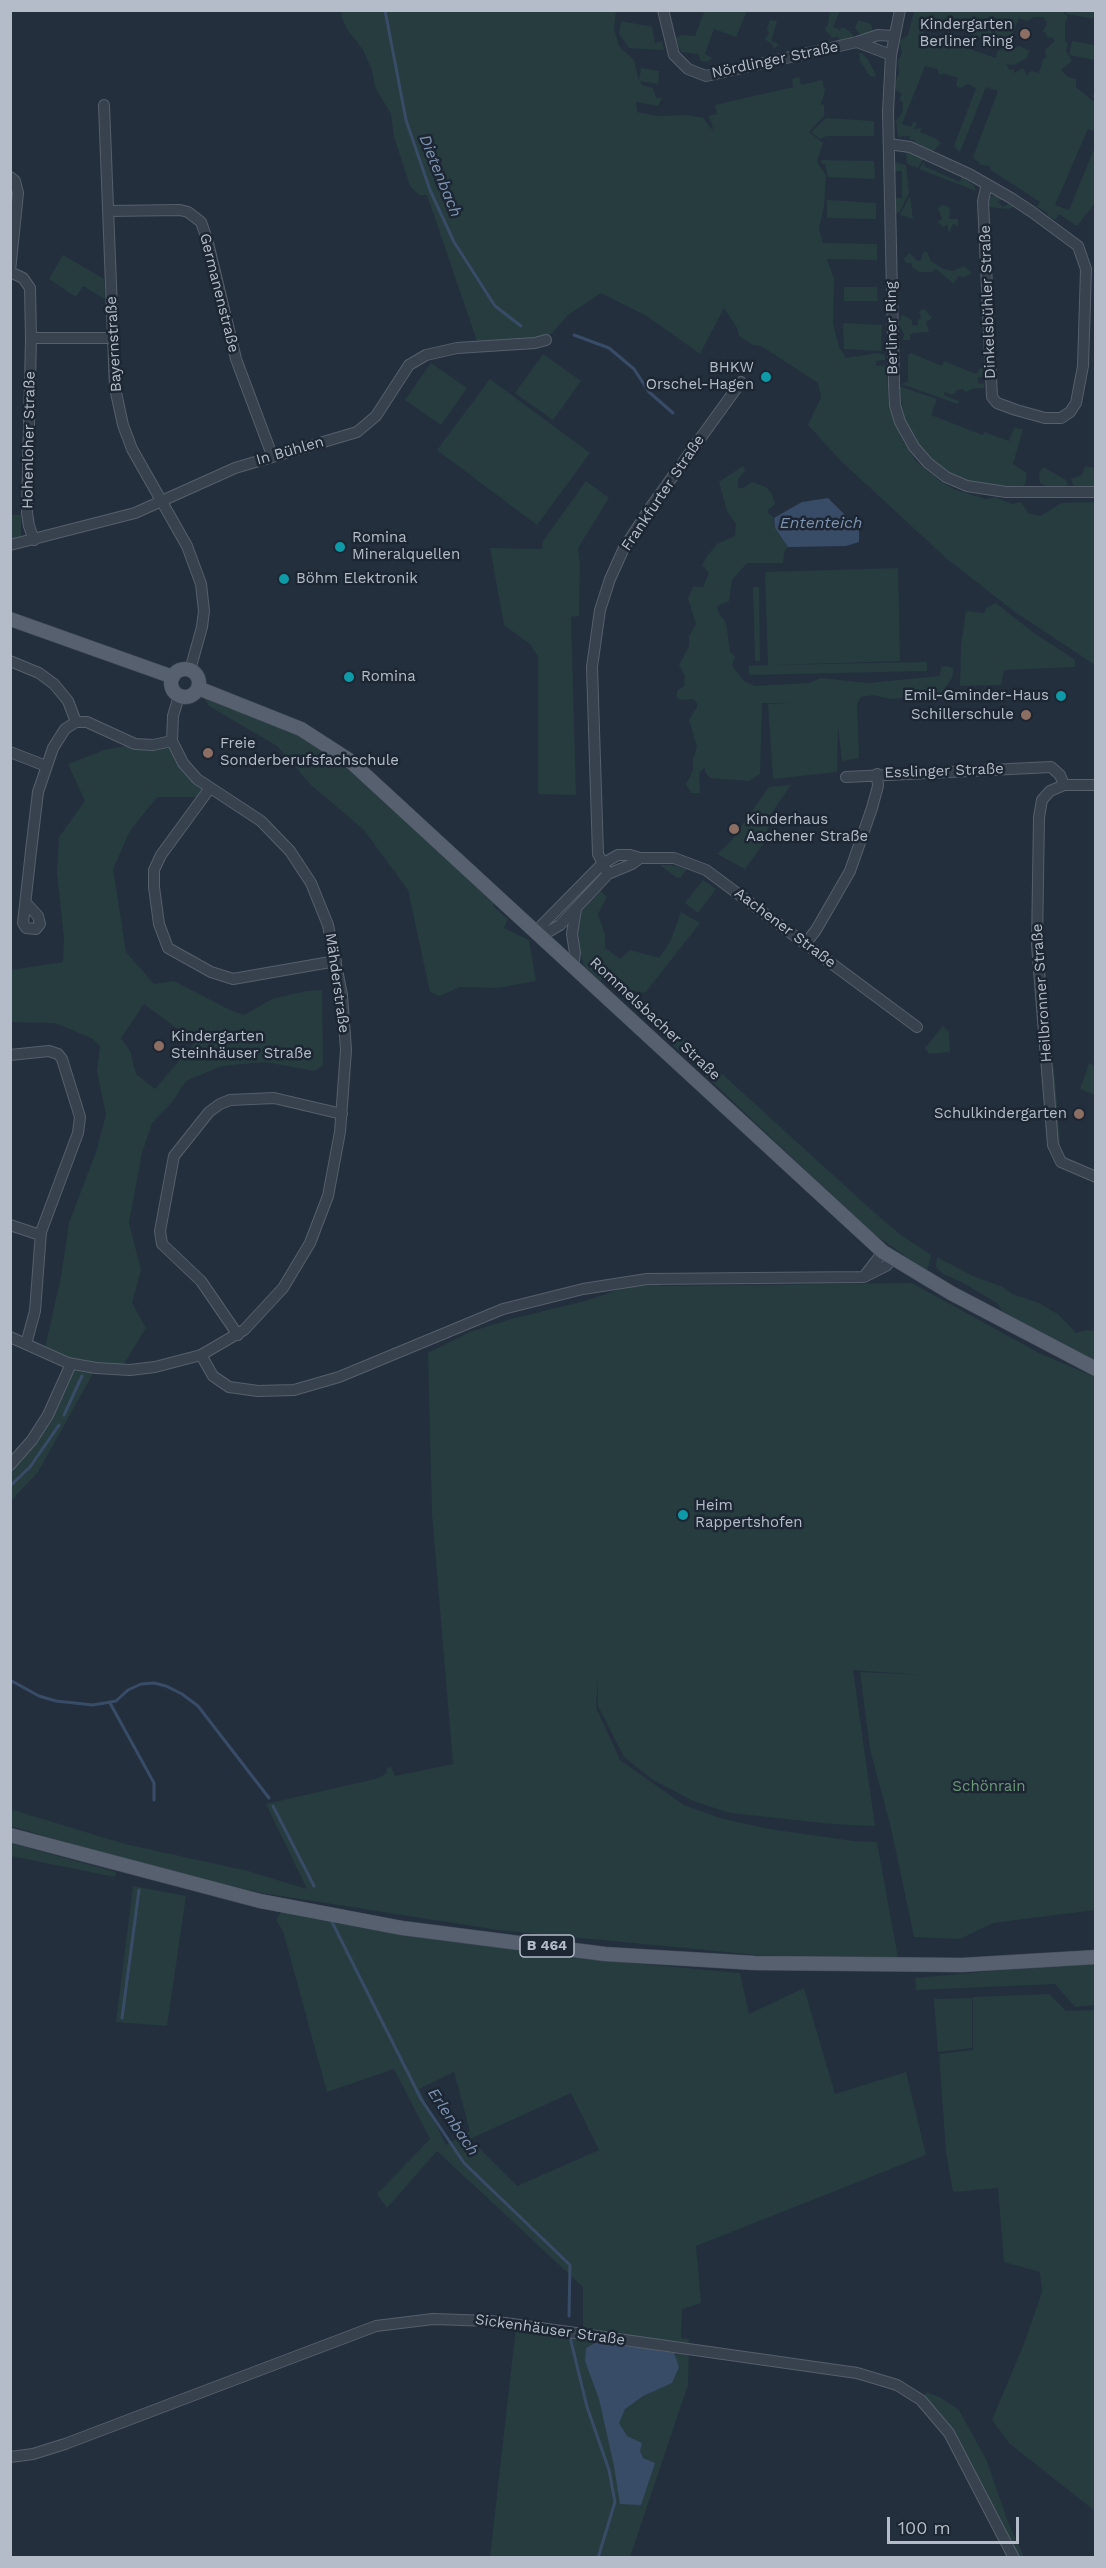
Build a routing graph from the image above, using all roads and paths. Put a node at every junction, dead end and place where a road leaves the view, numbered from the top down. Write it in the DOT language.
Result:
graph roads {
  1 [pos="663,10"];
  2 [pos="900,10"];
  3 [pos="893,36"];
  4 [pos="857,42"];
  5 [pos="891,55"];
  6 [pos="104,105"];
  7 [pos="889,144"];
  8 [pos="10,177"];
  9 [pos="987,184"];
  10 [pos="108,211"];
  11 [pos="10,272"];
  12 [pos="31,338"];
  13 [pos="113,338"];
  14 [pos="546,340"];
  15 [pos="741,382"];
  16 [pos="272,455"];
  17 [pos="1095,492"];
  18 [pos="161,502"];
  19 [pos="34,540"];
  20 [pos="10,545"];
  21 [pos="10,619"];
  22 [pos="10,661"];
  23 [pos="190,670"];
  24 [pos="172,677"];
  25 [pos="198,688"];
  26 [pos="179,696"];
  27 [pos="76,722"];
  28 [pos="172,741"];
  29 [pos="10,752"];
  30 [pos="46,766"];
  31 [pos="877,774"];
  32 [pos="846,777"];
  33 [pos="1095,785"];
  34 [pos="1059,787"];
  35 [pos="210,788"];
  36 [pos="640,858"];
  37 [pos="602,864"];
  38 [pos="608,874"];
  39 [pos="26,903"];
  40 [pos="576,909"];
  41 [pos="538,934"];
  42 [pos="806,943"];
  43 [pos="336,961"];
  44 [pos="573,966"];
  45 [pos="917,1027"];
  46 [pos="10,1055"];
  47 [pos="342,1114"];
  48 [pos="1095,1177"];
  49 [pos="10,1225"];
  50 [pos="40,1235"];
  51 [pos="887,1255"];
  52 [pos="238,1335"];
  53 [pos="10,1337"];
  54 [pos="26,1344"];
  55 [pos="201,1355"];
  56 [pos="71,1364"];
  57 [pos="1095,1370"];
  58 [pos="10,1465"];
  59 [pos="10,1835"];
  60 [pos="1095,1957"];
  61 [pos="10,2457"];
  62 [pos="1014,2558"];
  1 -- 4 [label="street, Nördlinger Straße"];
  2 -- 3 [label="street, Berliner Ring"];
  3 -- 4 [label="street, Nördlinger Straße"];
  3 -- 5 [label="street, Berliner Ring"];
  4 -- 5 [label="street, Nördlinger Straße"];
  5 -- 7 [label="street, Berliner Ring"];
  6 -- 10 [label="street, Bayernstraße"];
  7 -- 9 [label="street"];
  7 -- 17 [label="street, Berliner Ring"];
  8 -- 11 [label="street"];
  9 -- 9 [label="street, Dinkelsbühler Straße"];
  10 -- 13 [label="street, Bayernstraße"];
  10 -- 16 [label="street, Germanenstraße"];
  11 -- 12 [label="street, Hohenloher Straße"];
  12 -- 13 [label="street"];
  12 -- 19 [label="street, Hohenloher Straße"];
  13 -- 18 [label="street, Bayernstraße"];
  14 -- 16 [label="street, In Bühlen"];
  15 -- 37 [label="street, Frankfurter Straße"];
  16 -- 18 [label="street, In Bühlen"];
  18 -- 19 [label="street, In Bühlen"];
  18 -- 23 [label="street, Bayernstraße"];
  19 -- 20 [label="street, In Bühlen"];
  21 -- 24 [label="main road"];
  22 -- 27 [label="street"];
  23 -- 24 [label="main road"];
  23 -- 25 [label="main road"];
  24 -- 26 [label="main road"];
  25 -- 26 [label="main road"];
  25 -- 41 [label="main road, Rommelsbacher Straße"];
  26 -- 28 [label="street"];
  27 -- 28 [label="street"];
  27 -- 30 [label="street"];
  28 -- 35 [label="street, Mähderstraße"];
  29 -- 30 [label="street"];
  30 -- 39 [label="street"];
  31 -- 32 [label="street, Esslinger Straße"];
  31 -- 34 [label="street, Esslinger Straße"];
  31 -- 42 [label="street"];
  33 -- 34 [label="street"];
  34 -- 48 [label="street, Heilbronner Straße"];
  35 -- 43 [label="street, Mähderstraße"];
  35 -- 43 [label="street"];
  36 -- 37 [label="street, Aachener Straße"];
  36 -- 38 [label="street, Aachener Straße"];
  36 -- 42 [label="street, Aachener Straße"];
  37 -- 38 [label="street, Frankfurter Straße"];
  37 -- 41 [label="street"];
  38 -- 40 [label="street"];
  40 -- 41 [label="street"];
  40 -- 44 [label="street"];
  41 -- 44 [label="main road, Rommelsbacher Straße"];
  42 -- 45 [label="street, Aachener Straße"];
  43 -- 47 [label="street, Mähderstraße"];
  44 -- 51 [label="main road, Rommelsbacher Straße"];
  46 -- 50 [label="street"];
  47 -- 52 [label="street, Mähderstraße"];
  47 -- 52 [label="street"];
  49 -- 50 [label="street"];
  50 -- 54 [label="street"];
  51 -- 55 [label="street"];
  51 -- 57 [label="main road, Rommelsbacher Straße"];
  52 -- 55 [label="street, Mähderstraße"];
  53 -- 54 [label="street, Mähderstraße"];
  54 -- 56 [label="street, Mähderstraße"];
  55 -- 56 [label="street, Mähderstraße"];
  56 -- 58 [label="street"];
  59 -- 60 [label="main road, B 464"];
  61 -- 62 [label="street, Sickenhäuser Straße"];
}
